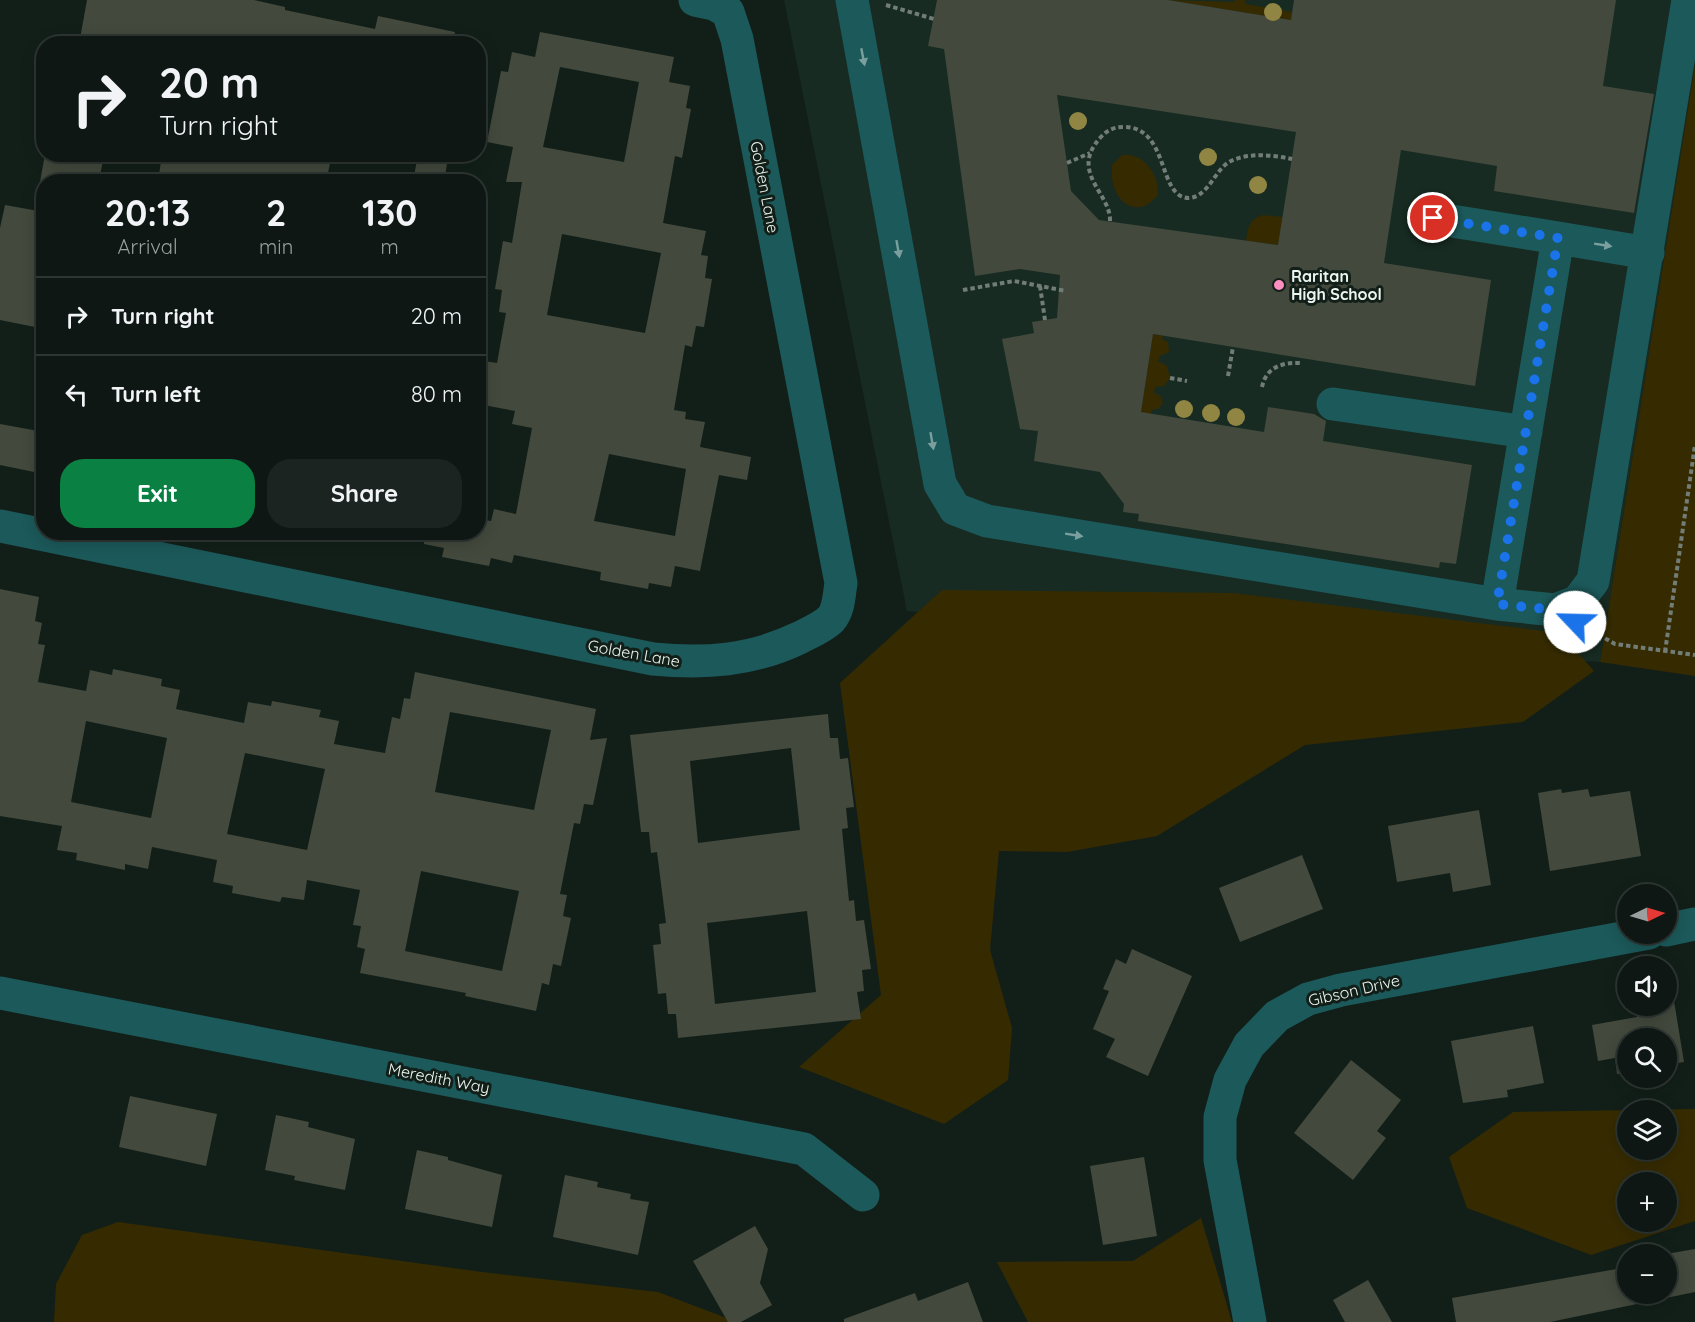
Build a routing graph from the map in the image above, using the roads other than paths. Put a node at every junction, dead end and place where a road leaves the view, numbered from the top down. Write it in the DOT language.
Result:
graph roads {
  1 [pos="695,0"];
  2 [pos="852,0"];
  3 [pos="1688,0"];
  4 [pos="1433,218"];
  5 [pos="1558,238"];
  6 [pos="1648,253"];
  7 [pos="1333,404"];
  8 [pos="1526,432"];
  9 [pos="0,526"];
  10 [pos="36,533"];
  11 [pos="69,540"];
  12 [pos="1497,604"];
  13 [pos="1695,924"];
  14 [pos="1677,928"];
  15 [pos="1617,939"];
  16 [pos="0,993"];
  17 [pos="864,1195"];
  18 [pos="1250,1322"];
  1 -- 11 [label="street, Golden Lane"];
  2 -- 12 [label="street, one-way"];
  3 -- 6 [label="street"];
  4 -- 5 [label="street"];
  5 -- 6 [label="street, one-way"];
  5 -- 8 [label="street"];
  6 -- 12 [label="street"];
  7 -- 8 [label="street"];
  8 -- 12 [label="street"];
  9 -- 10 [label="street, Golden Lane"];
  13 -- 14 [label="street"];
  15 -- 18 [label="street, Gibson Drive"];
  16 -- 17 [label="street, Meredith Way"];
}
